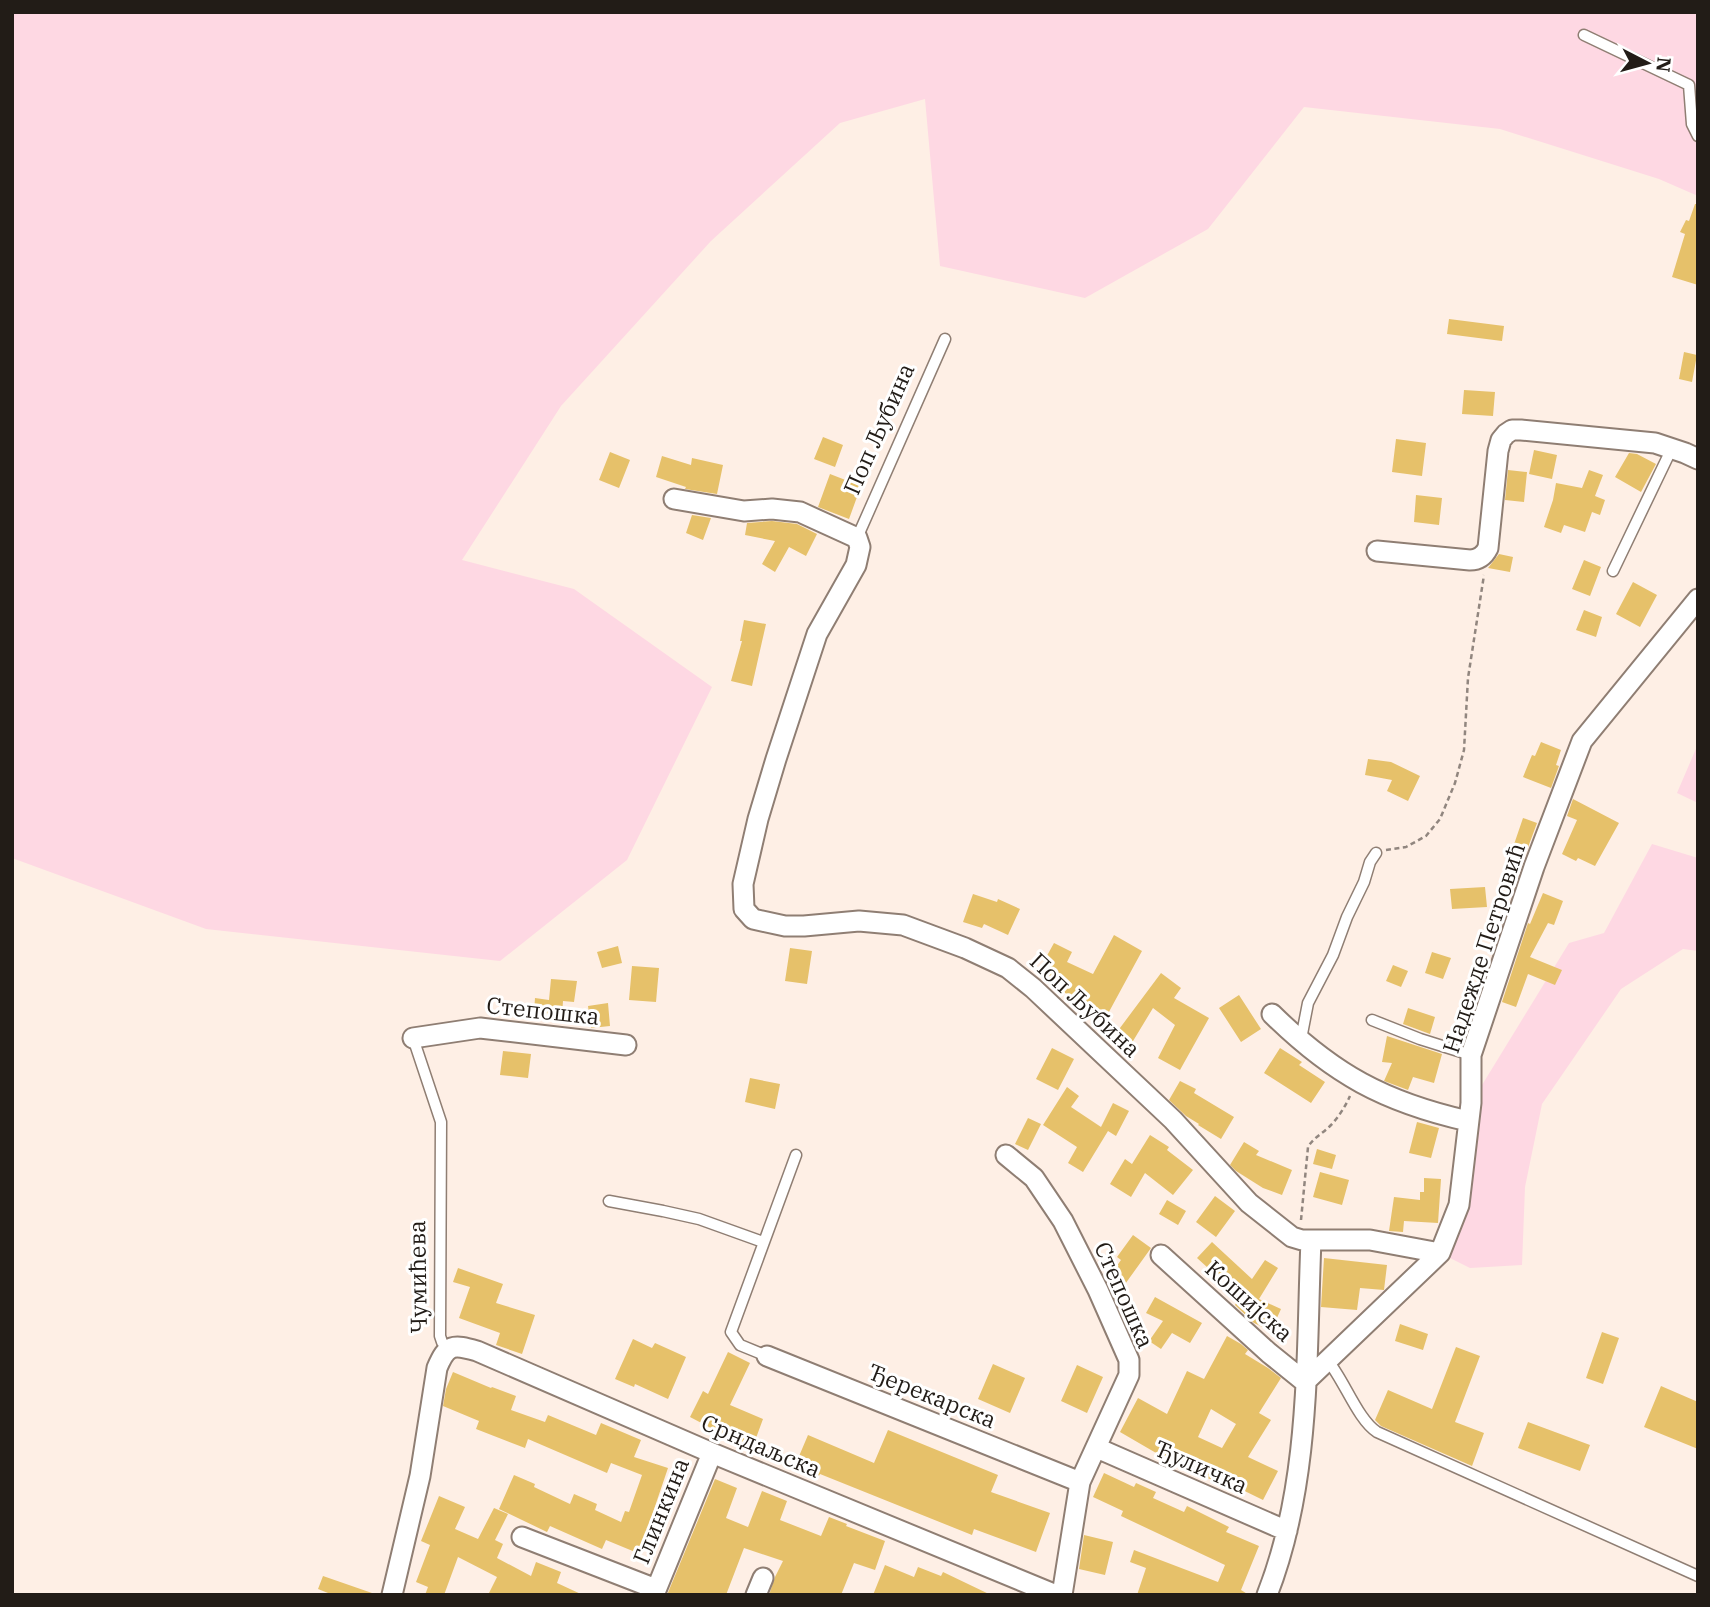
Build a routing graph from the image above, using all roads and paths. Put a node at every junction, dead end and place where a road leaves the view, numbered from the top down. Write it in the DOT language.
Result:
graph roads {
  1 [pos="1584,35"];
  2 [pos="1698,136"];
  3 [pos="945,339"];
  4 [pos="1672,449"];
  5 [pos="1698,459"];
  6 [pos="674,499"];
  7 [pos="858,538"];
  8 [pos="1377,551"];
  9 [pos="1480,558"];
  10 [pos="1613,571"];
  11 [pos="1698,599"];
  12 [pos="1376,853"];
  13 [pos="1272,1014"];
  14 [pos="1372,1020"];
  15 [pos="413,1038"];
  16 [pos="1301,1041"];
  17 [pos="626,1045"];
  18 [pos="1471,1055"];
  19 [pos="1355,1080"];
  20 [pos="1468,1121"];
  21 [pos="796,1155"];
  22 [pos="1006,1155"];
  23 [pos="609,1202"];
  24 [pos="1306,1240"];
  25 [pos="763,1242"];
  26 [pos="1440,1253"];
  27 [pos="1161,1255"];
  28 [pos="448,1349"];
  29 [pos="767,1356"];
  30 [pos="1328,1361"];
  31 [pos="1305,1382"];
  32 [pos="1097,1448"];
  33 [pos="712,1453"];
  34 [pos="1080,1482"];
  35 [pos="1287,1531"];
  36 [pos="522,1537"];
  37 [pos="1698,1576"];
  38 [pos="655,1592"];
  39 [pos="392,1595"];
  40 [pos="1056,1595"];
  41 [pos="1062,1595"];
  42 [pos="1268,1595"];
  1 -- 2 [label="lane"];
  3 -- 7 [label="lane, Поп Љубина"];
  4 -- 5 [label="street"];
  4 -- 9 [label="street"];
  4 -- 10 [label="lane"];
  6 -- 7 [label="street"];
  7 -- 24 [label="street, Поп Љубина"];
  8 -- 9 [label="street"];
  9 -- 12 [label="path"];
  11 -- 18 [label="street, Надежде Петровић"];
  12 -- 16 [label="lane"];
  13 -- 16 [label="street"];
  14 -- 18 [label="lane"];
  15 -- 17 [label="street, Степошка"];
  15 -- 28 [label="lane, Чумићева"];
  16 -- 19 [label="street"];
  18 -- 20 [label="street, Надежде Петровић"];
  19 -- 20 [label="street"];
  19 -- 24 [label="path"];
  20 -- 26 [label="street, Надежде Петровић"];
  21 -- 25 [label="lane"];
  22 -- 32 [label="street, Степошка"];
  23 -- 25 [label="lane"];
  24 -- 26 [label="street"];
  24 -- 31 [label="street"];
  25 -- 29 [label="lane"];
  26 -- 30 [label="street, Надежде Петровић"];
  27 -- 31 [label="street, Кошијска"];
  28 -- 33 [label="street, Срндаљска"];
  28 -- 39 [label="street, Чумићева"];
  29 -- 34 [label="street, Ђерекарска"];
  30 -- 31 [label="street, Надежде Петровић"];
  30 -- 37 [label="lane"];
  31 -- 35 [label="street"];
  32 -- 34 [label="street, Степошка"];
  32 -- 35 [label="street, Ђуличка"];
  33 -- 38 [label="street, Глинкина"];
  33 -- 40 [label="street, Срндаљска"];
  34 -- 41 [label="street, Степошка"];
  35 -- 42 [label="street"];
  36 -- 38 [label="street, Глинкина"];
}
